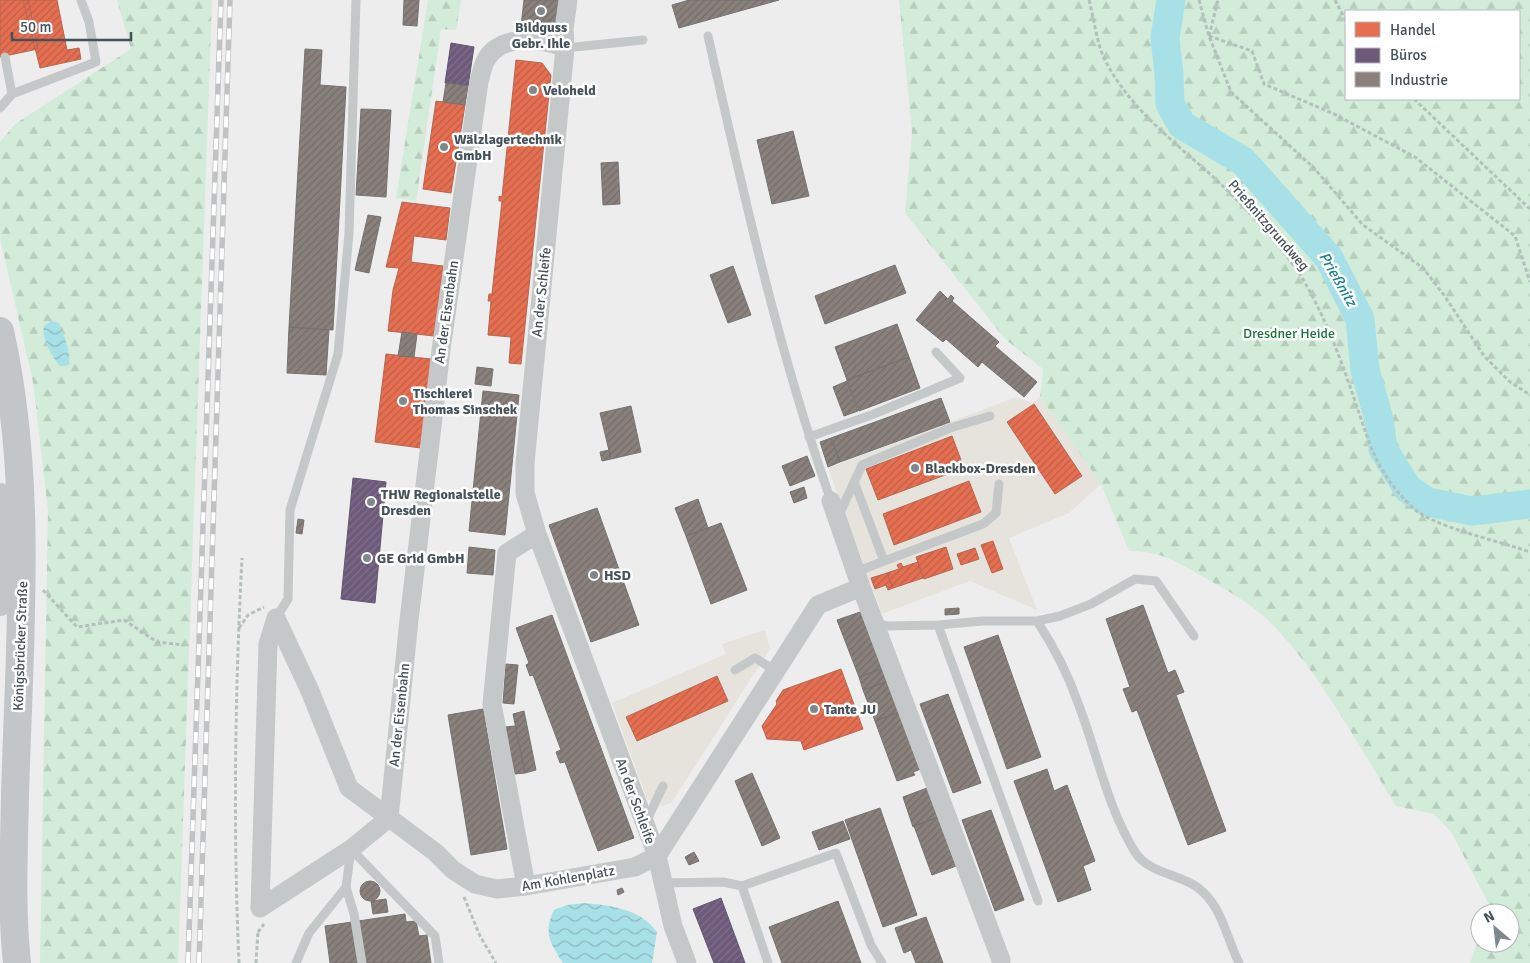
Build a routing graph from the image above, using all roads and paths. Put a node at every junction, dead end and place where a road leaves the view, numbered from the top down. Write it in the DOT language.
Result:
graph roads {
  1 [pos="81,0"];
  2 [pos="356,0"];
  3 [pos="568,0"];
  4 [pos="1089,0"];
  5 [pos="1199,0"];
  6 [pos="1218,0"];
  7 [pos="1335,0"];
  8 [pos="1345,19"];
  9 [pos="708,36"];
  10 [pos="1209,36"];
  11 [pos="643,40"];
  12 [pos="565,48"];
  13 [pos="5,57"];
  14 [pos="12,94"];
  15 [pos="1415,100"];
  16 [pos="0,108"];
  17 [pos="1530,208"];
  18 [pos="1530,282"];
  19 [pos="0,331"];
  20 [pos="936,352"];
  21 [pos="1530,395"];
  22 [pos="990,416"];
  23 [pos="810,437"];
  24 [pos="855,484"];
  25 [pos="999,484"];
  26 [pos="0,497"];
  27 [pos="834,510"];
  28 [pos="537,534"];
  29 [pos="1530,552"];
  30 [pos="242,558"];
  31 [pos="884,562"];
  32 [pos="22,574"];
  33 [pos="859,580"];
  34 [pos="0,602"];
  35 [pos="279,613"];
  36 [pos="1037,621"];
  37 [pos="875,622"];
  38 [pos="938,625"];
  39 [pos="238,629"];
  40 [pos="1194,636"];
  41 [pos="183,645"];
  42 [pos="735,670"];
  43 [pos="776,671"];
  44 [pos="663,786"];
  45 [pos="389,818"];
  46 [pos="645,824"];
  47 [pos="351,849"];
  48 [pos="657,856"];
  49 [pos="453,870"];
  50 [pos="661,883"];
  51 [pos="526,886"];
  52 [pos="742,886"];
  53 [pos="346,887"];
  54 [pos="1038,901"];
  55 [pos="260,908"];
  56 [pos="1002,961"];
  57 [pos="17,963"];
  58 [pos="239,963"];
  59 [pos="256,963"];
  60 [pos="296,963"];
  61 [pos="362,963"];
  62 [pos="439,963"];
  63 [pos="496,963"];
  64 [pos="687,963"];
  65 [pos="768,963"];
  66 [pos="882,963"];
  67 [pos="1239,963"];
  1 -- 14 [label="lane"];
  2 -- 35 [label="lane"];
  3 -- 12 [label="street, An der Schleife"];
  4 -- 29 [label="path, Prießnitzgrundweg"];
  5 -- 10 [label="path"];
  6 -- 10 [label="path"];
  7 -- 8 [label="path"];
  9 -- 23 [label="lane"];
  10 -- 18 [label="path"];
  10 -- 21 [label="path"];
  11 -- 12 [label="lane"];
  12 -- 28 [label="street, An der Schleife"];
  12 -- 45 [label="street, An der Eisenbahn"];
  13 -- 14 [label="lane"];
  14 -- 16 [label="lane"];
  15 -- 17 [label="path"];
  19 -- 32 [label="main road, Königsbrücker Straße"];
  20 -- 23 [label="lane"];
  22 -- 24 [label="lane"];
  23 -- 27 [label="lane"];
  24 -- 27 [label="lane"];
  24 -- 31 [label="lane"];
  25 -- 31 [label="lane"];
  26 -- 34 [label="main road, Königsbrücker Straße"];
  27 -- 33 [label="street"];
  28 -- 46 [label="street, An der Schleife"];
  28 -- 51 [label="street"];
  30 -- 39 [label="path"];
  31 -- 33 [label="lane"];
  32 -- 41 [label="path"];
  32 -- 57 [label="main road, Königsbrücker Straße"];
  33 -- 37 [label="street"];
  33 -- 43 [label="street, An der Schleife"];
  35 -- 39 [label="path"];
  35 -- 45 [label="street"];
  35 -- 55 [label="street"];
  36 -- 38 [label="lane"];
  36 -- 40 [label="lane"];
  36 -- 67 [label="lane"];
  37 -- 38 [label="lane"];
  37 -- 56 [label="street"];
  38 -- 54 [label="lane"];
  39 -- 58 [label="path"];
  42 -- 43 [label="lane"];
  43 -- 48 [label="street, An der Schleife"];
  44 -- 46 [label="lane"];
  45 -- 47 [label="street"];
  45 -- 49 [label="street, Am Kohlenplatz"];
  46 -- 48 [label="street, An der Schleife"];
  47 -- 53 [label="lane"];
  47 -- 55 [label="street"];
  47 -- 62 [label="lane"];
  48 -- 50 [label="street"];
  48 -- 51 [label="street, Am Kohlenplatz"];
  49 -- 51 [label="street, Am Kohlenplatz"];
  49 -- 63 [label="path"];
  50 -- 52 [label="lane"];
  50 -- 64 [label="street"];
  52 -- 65 [label="lane"];
  52 -- 66 [label="lane"];
  53 -- 60 [label="lane"];
  53 -- 61 [label="lane"];
  55 -- 59 [label="path"];
}
